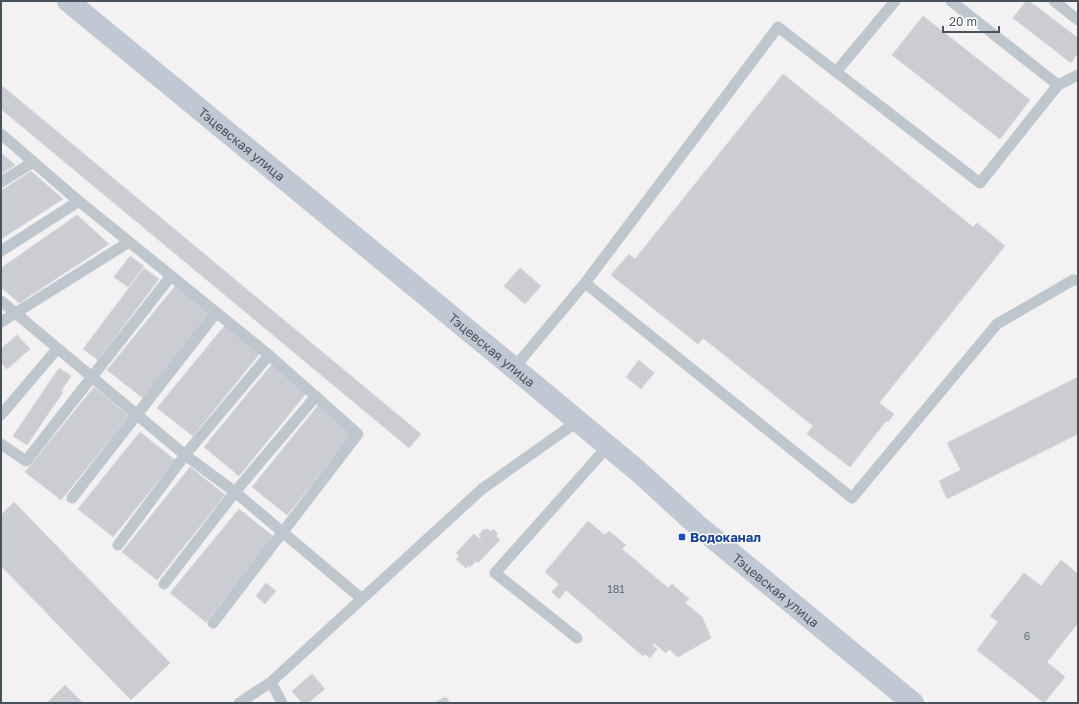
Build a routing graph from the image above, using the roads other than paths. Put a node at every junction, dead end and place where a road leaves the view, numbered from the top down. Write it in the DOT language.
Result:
graph roads {
  1 [pos="68,1"];
  2 [pos="895,1"];
  3 [pos="951,1"];
  4 [pos="1054,1"];
  5 [pos="1078,20"];
  6 [pos="836,72"];
  7 [pos="1078,75"];
  8 [pos="1058,85"];
  9 [pos="1,134"];
  10 [pos="33,162"];
  11 [pos="1,182"];
  12 [pos="79,201"];
  13 [pos="129,242"];
  14 [pos="1,251"];
  15 [pos="171,276"];
  16 [pos="1078,280"];
  17 [pos="585,284"];
  18 [pos="1,301"];
  19 [pos="15,313"];
  20 [pos="216,313"];
  21 [pos="1,322"];
  22 [pos="57,349"];
  23 [pos="269,355"];
  24 [pos="514,368"];
  25 [pos="92,378"];
  26 [pos="316,396"];
  27 [pos="1,415"];
  28 [pos="138,415"];
  29 [pos="578,421"];
  30 [pos="1,444"];
  31 [pos="608,446"];
  32 [pos="185,455"];
  33 [pos="235,492"];
  34 [pos="72,498"];
  35 [pos="283,532"];
  36 [pos="118,545"];
  37 [pos="164,584"];
  38 [pos="362,599"];
  39 [pos="213,623"];
  40 [pos="577,638"];
  41 [pos="271,682"];
  42 [pos="239,703"];
  43 [pos="282,703"];
  44 [pos="914,703"];
  1 -- 24 [label="main road, Тэцевская улица"];
  2 -- 6 [label="lane"];
  3 -- 8 [label="lane"];
  4 -- 5 [label="lane"];
  6 -- 8 [label="lane"];
  6 -- 17 [label="lane"];
  7 -- 8 [label="lane"];
  9 -- 10 [label="lane"];
  10 -- 11 [label="lane"];
  10 -- 12 [label="lane"];
  12 -- 13 [label="lane"];
  12 -- 14 [label="lane"];
  13 -- 15 [label="lane"];
  13 -- 19 [label="lane"];
  15 -- 20 [label="lane"];
  15 -- 25 [label="lane"];
  16 -- 17 [label="lane"];
  17 -- 24 [label="lane"];
  18 -- 19 [label="lane"];
  19 -- 21 [label="lane"];
  19 -- 22 [label="lane"];
  20 -- 23 [label="lane"];
  20 -- 28 [label="lane"];
  22 -- 25 [label="lane"];
  22 -- 27 [label="lane"];
  23 -- 26 [label="lane"];
  23 -- 32 [label="lane"];
  24 -- 29 [label="main road, Тэцевская улица"];
  25 -- 28 [label="lane"];
  25 -- 30 [label="lane"];
  26 -- 33 [label="lane"];
  26 -- 35 [label="lane"];
  28 -- 32 [label="lane"];
  28 -- 34 [label="lane"];
  29 -- 31 [label="main road, Тэцевская улица"];
  29 -- 38 [label="lane"];
  31 -- 40 [label="lane"];
  31 -- 44 [label="main road, Тэцевская улица"];
  32 -- 33 [label="lane"];
  32 -- 36 [label="lane"];
  33 -- 35 [label="lane"];
  33 -- 37 [label="lane"];
  35 -- 38 [label="lane"];
  35 -- 39 [label="lane"];
  38 -- 41 [label="lane"];
  41 -- 42 [label="lane"];
  41 -- 43 [label="lane"];
}
